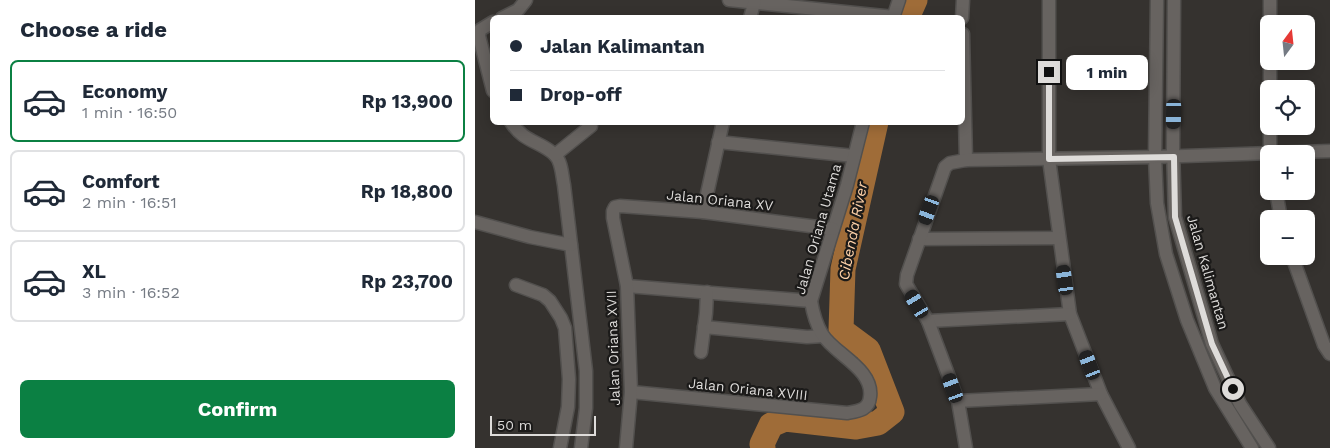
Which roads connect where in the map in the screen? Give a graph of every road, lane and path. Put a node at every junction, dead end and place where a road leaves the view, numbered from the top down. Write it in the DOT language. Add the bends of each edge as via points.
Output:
graph roads {
  1 [pos="526,0"];
  2 [pos="729,0"];
  3 [pos="899,0"];
  4 [pos="963,0"];
  5 [pos="1049,0"];
  6 [pos="1157,0"];
  7 [pos="1174,0"];
  8 [pos="1270,0"];
  9 [pos="754,2"];
  10 [pos="508,15"];
  11 [pos="751,15"];
  12 [pos="874,15"];
  13 [pos="894,15"];
  14 [pos="962,15"];
  15 [pos="1270,15"];
  16 [pos="490,24"];
  17 [pos="477,35"];
  18 [pos="490,80"];
  19 [pos="965,118"];
  20 [pos="512,125"];
  21 [pos="722,125"];
  22 [pos="862,125"];
  23 [pos="591,126"];
  24 [pos="718,142"];
  25 [pos="1330,151"];
  26 [pos="1315,152"];
  27 [pos="1260,154"];
  28 [pos="854,156"];
  29 [pos="1174,157"];
  30 [pos="557,158"];
  31 [pos="1155,158"];
  32 [pos="1049,159"];
  33 [pos="966,160"];
  34 [pos="703,212"];
  35 [pos="613,218"];
  36 [pos="475,222"];
  37 [pos="833,229"];
  38 [pos="1059,238"];
  39 [pos="919,239"];
  40 [pos="571,245"];
  41 [pos="1295,265"];
  42 [pos="516,285"];
  43 [pos="627,286"];
  44 [pos="707,292"];
  45 [pos="811,301"];
  46 [pos="1070,314"];
  47 [pos="928,321"];
  48 [pos="704,327"];
  49 [pos="823,336"];
  50 [pos="701,352"];
  51 [pos="1330,354"];
  52 [pos="631,392"];
  53 [pos="1101,394"];
  54 [pos="958,401"];
  55 [pos="863,410"];
  56 [pos="560,448"];
  57 [pos="581,448"];
  58 [pos="626,448"];
  59 [pos="965,448"];
  60 [pos="1129,448"];
  61 [pos="1252,448"];
  62 [pos="1269,448"];
  1 -- 10 [label="street" via="518,10"];
  2 -- 9 [label="street"];
  3 -- 13 [label="street"];
  4 -- 14 [label="street"];
  5 -- 32 [label="street"];
  6 -- 31 [label="street"];
  7 -- 29 [label="street, Jalan Kalimantan"];
  8 -- 15 [label="street"];
  9 -- 11 [label="street"];
  9 -- 12 [label="street"];
  16 -- 17 [label="street"];
  17 -- 18 [label="street"];
  19 -- 33 [label="street"];
  20 -- 30 [label="street" via="527,140"];
  21 -- 24 [label="street"];
  22 -- 28 [label="street, Jalan Oriana Utama"];
  23 -- 30 [label="street"];
  24 -- 28 [label="street"];
  24 -- 34 [label="street"];
  25 -- 26 [label="street"];
  27 -- 29 [label="street"];
  28 -- 37 [label="street, Jalan Oriana Utama"];
  29 -- 31 [label="street"];
  29 -- 62 [label="street, Jalan Kalimantan" via="1175,217 1212,344 1240,404"];
  30 -- 40 [label="street" via="564,185"];
  31 -- 32 [label="street"];
  31 -- 61 [label="street" via="1157,203 1166,254 1187,320 1215,388"];
  32 -- 33 [label="street"];
  32 -- 38 [label="street"];
  33 -- 39 [label="street" via="945,167"];
  34 -- 35 [label="street, Jalan Oriana XV" via="620,206 615,207"];
  34 -- 37 [label="street, Jalan Oriana XV"];
  35 -- 43 [label="street, Jalan Oriana XVII"];
  36 -- 40 [label="street"];
  37 -- 45 [label="street, Jalan Oriana Utama"];
  38 -- 39 [label="street"];
  38 -- 46 [label="street"];
  39 -- 47 [label="street" via="906,284"];
  40 -- 57 [label="street" via="586,371"];
  41 -- 51 [label="street"];
  42 -- 56 [label="street" via="550,301 565,328 568,407"];
  43 -- 44 [label="street"];
  43 -- 52 [label="street, Jalan Oriana XVII"];
  44 -- 45 [label="street"];
  44 -- 48 [label="street"];
  45 -- 49 [label="street, Jalan Oriana Utama"];
  46 -- 47 [label="street"];
  46 -- 53 [label="street"];
  47 -- 54 [label="street"];
  48 -- 49 [label="street"];
  48 -- 50 [label="street"];
  49 -- 55 [label="street, Jalan Oriana Utama" via="867,380 871,394"];
  52 -- 55 [label="street, Jalan Oriana XVIII" via="847,413"];
  52 -- 58 [label="street, Jalan Oriana XVII"];
  53 -- 54 [label="street"];
  53 -- 60 [label="street"];
  54 -- 59 [label="street"];
}
